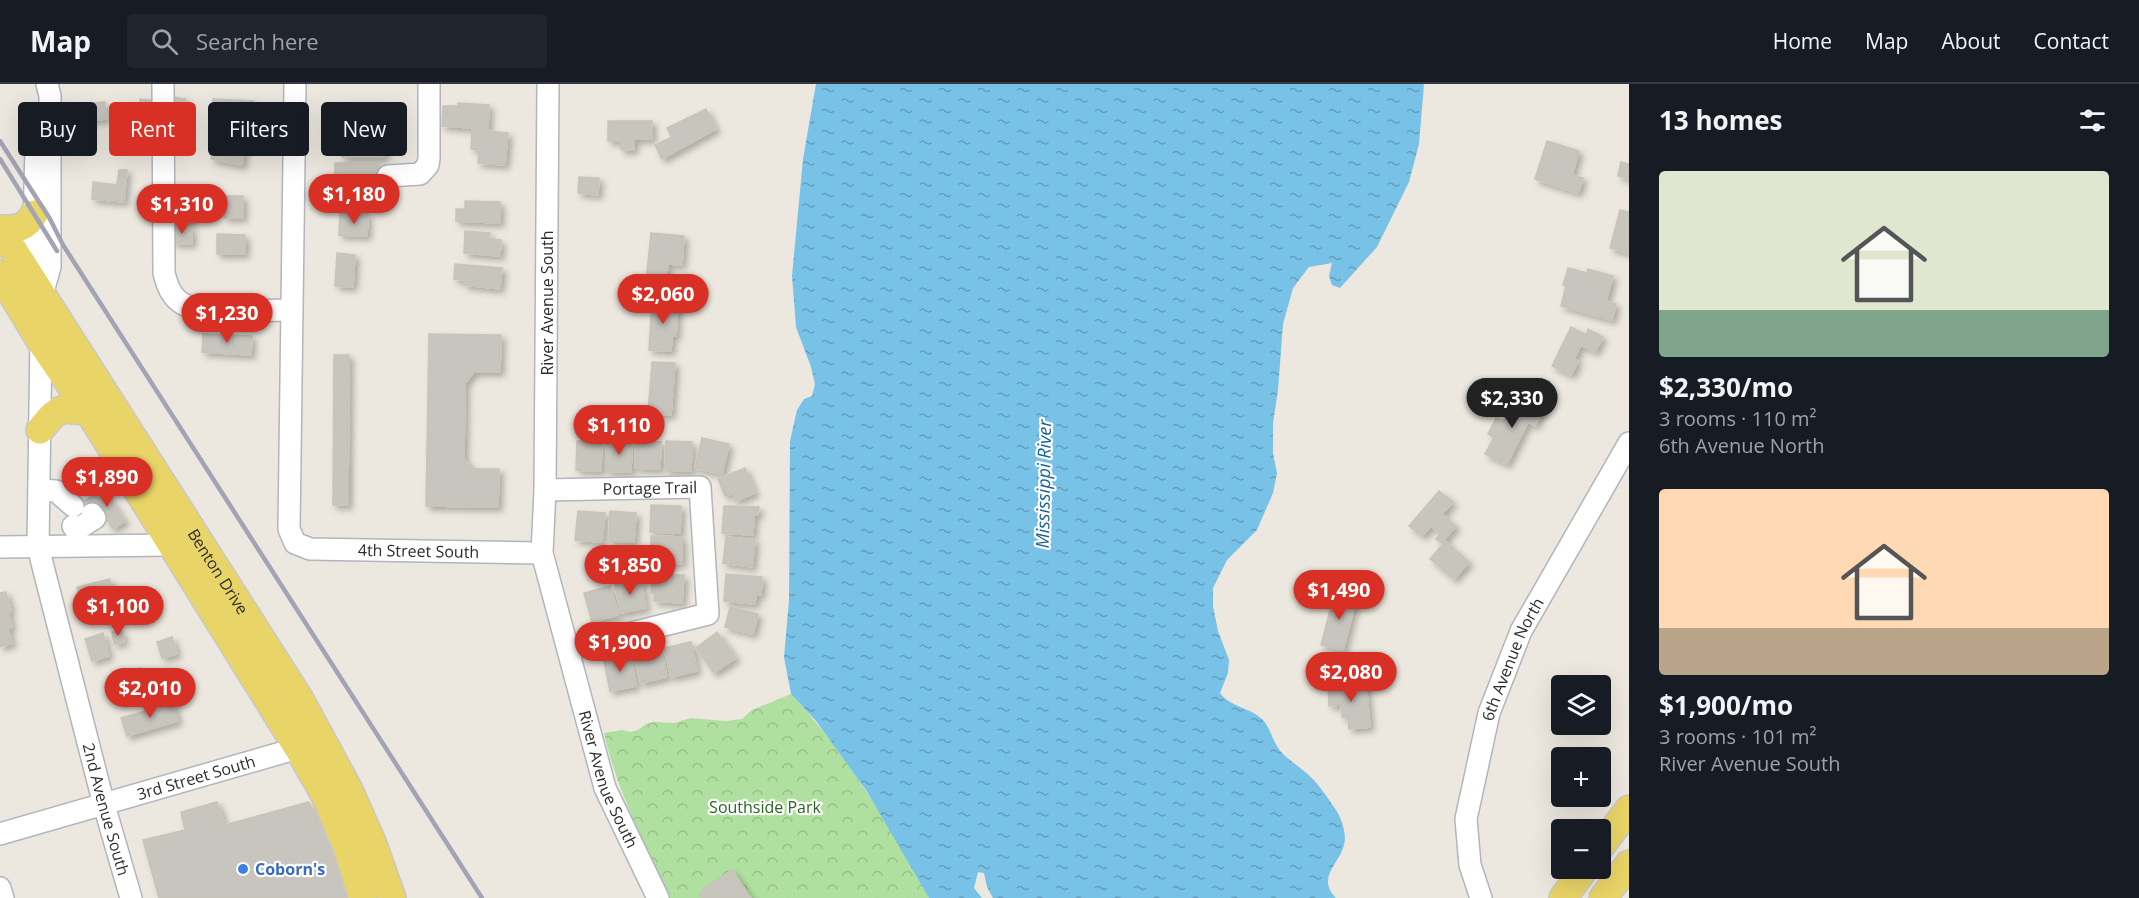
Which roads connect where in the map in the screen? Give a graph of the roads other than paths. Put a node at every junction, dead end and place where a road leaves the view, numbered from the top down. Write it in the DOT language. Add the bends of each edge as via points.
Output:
graph roads {
  1 [pos="41,84"];
  2 [pos="47,84"];
  3 [pos="163,84"];
  4 [pos="295,84"];
  5 [pos="429,84"];
  6 [pos="548,84"];
  7 [pos="388,176"];
  8 [pos="34,214"];
  9 [pos="0,229"];
  10 [pos="0,274"];
  11 [pos="42,295"];
  12 [pos="292,310"];
  13 [pos="41,342"];
  14 [pos="89,412"];
  15 [pos="40,430"];
  16 [pos="1629,443"];
  17 [pos="39,490"];
  18 [pos="545,490"];
  19 [pos="91,545"];
  20 [pos="171,545"];
  21 [pos="0,547"];
  22 [pos="38,547"];
  23 [pos="542,553"];
  24 [pos="568,649"];
  25 [pos="309,742"];
  26 [pos="104,805"];
  27 [pos="1629,809"];
  28 [pos="1611,833"];
  29 [pos="0,834"];
  30 [pos="1629,864"];
  31 [pos="1577,879"];
  32 [pos="0,888"];
  33 [pos="3,898"];
  34 [pos="131,898"];
  35 [pos="363,898"];
  36 [pos="392,898"];
  37 [pos="658,898"];
  38 [pos="1481,898"];
  39 [pos="1563,898"];
  40 [pos="1603,898"];
  1 -- 8 [label="street, 2nd Avenue South" via="37,96"];
  2 -- 11 [label="street, 2nd Avenue South" via="50,267"];
  3 -- 12 [label="street" via="164,273 169,290 183,304 206,309"];
  4 -- 12 [label="street"];
  5 -- 7 [label="street" via="428,165 420,174"];
  6 -- 18 [label="street, River Avenue South"];
  8 -- 9 [label="main road" via="24,226"];
  8 -- 11 [label="street, 2nd Avenue South" via="33,263"];
  9 -- 11 [label="main road, Benton Drive"];
  10 -- 13 [label="main road, Benton Drive"];
  11 -- 13 [label="street, 2nd Avenue South"];
  11 -- 25 [label="main road, Benton Drive" via="279,664"];
  12 -- 23 [label="street, 4th Street South" via="289,529 295,543 310,549"];
  13 -- 14 [label="main road, Benton Drive"];
  13 -- 15 [label="street, 2nd Avenue South"];
  14 -- 15 [label="main road" via="60,410"];
  14 -- 20 [label="main road, Benton Drive"];
  15 -- 17 [label="street, 2nd Avenue South"];
  16 -- 38 [label="street, 6th Avenue North" via="1521,631 1489,713 1466,819 1470,865"];
  17 -- 19 [label="street" via="56,491 78,513 90,534"];
  17 -- 22 [label="street, 2nd Avenue South"];
  18 -- 23 [label="street, River Avenue South"];
  18 -- 24 [label="street, Portage Trail" via="700,487 708,614"];
  19 -- 20 [label="street"];
  19 -- 22 [label="street"];
  20 -- 25 [label="main road, Benton Drive"];
  21 -- 22 [label="street"];
  22 -- 26 [label="street, 2nd Avenue South"];
  23 -- 24 [label="street, River Avenue South"];
  24 -- 37 [label="street, River Avenue South" via="605,789"];
  25 -- 26 [label="street, 3rd Street South"];
  25 -- 35 [label="main road, Benton Drive"];
  25 -- 36 [label="main road, Benton Drive" via="349,790"];
  26 -- 29 [label="street, 3rd Street South"];
  26 -- 34 [label="street, 2nd Avenue South"];
  27 -- 28 [label="main road"];
  30 -- 40 [label="main road"];
  31 -- 39 [label="main road"];
  32 -- 33 [label="street"];
}
